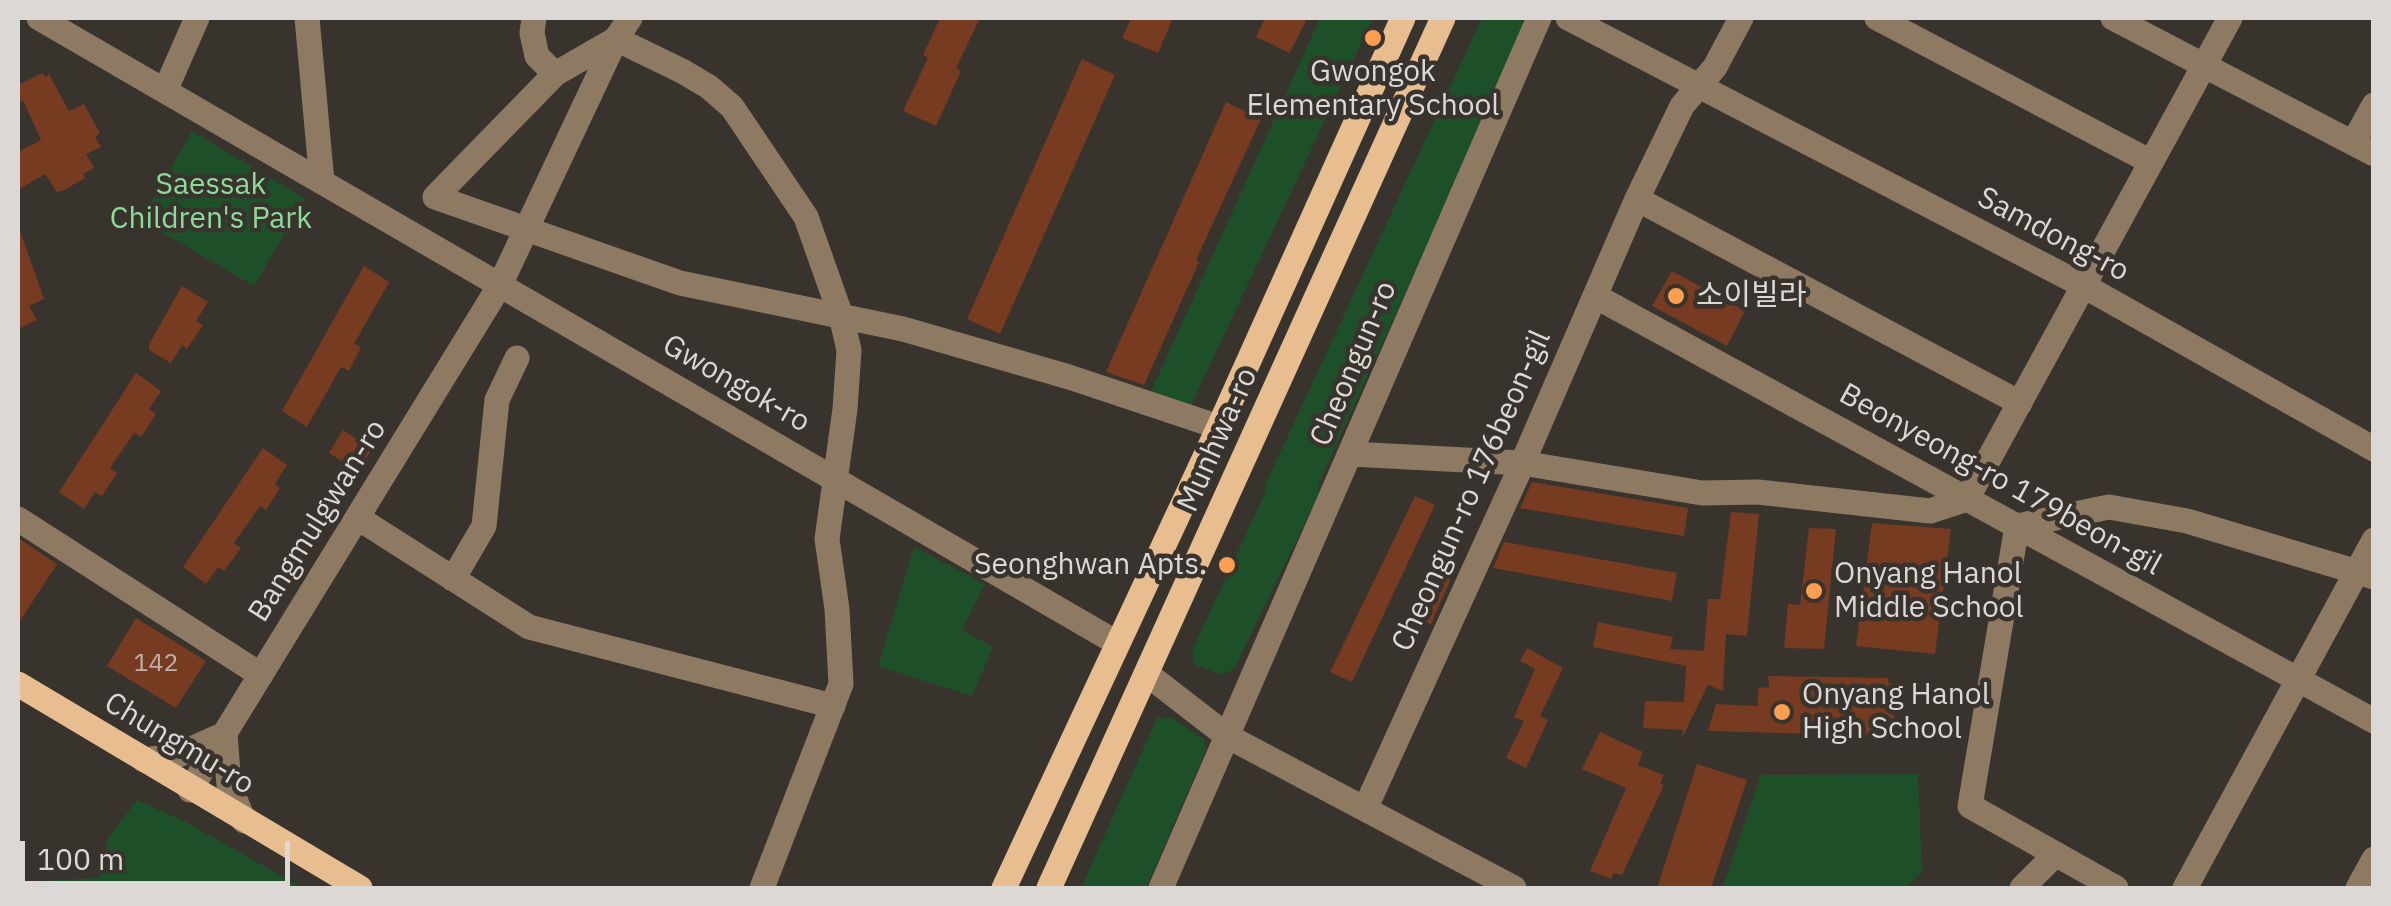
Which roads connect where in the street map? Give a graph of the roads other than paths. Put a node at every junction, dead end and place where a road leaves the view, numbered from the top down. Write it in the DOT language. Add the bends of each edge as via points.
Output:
graph roads {
  1 [pos="38,18"];
  2 [pos="197,18"];
  3 [pos="307,18"];
  4 [pos="534,18"];
  5 [pos="1403,18"];
  6 [pos="1444,18"];
  7 [pos="1539,18"];
  8 [pos="1568,18"];
  9 [pos="1741,18"];
  10 [pos="1877,18"];
  11 [pos="2113,18"];
  12 [pos="2230,18"];
  13 [pos="623,28"];
  14 [pos="2204,66"];
  15 [pos="555,74"];
  16 [pos="1699,85"];
  17 [pos="164,91"];
  18 [pos="2374,104"];
  19 [pos="2363,149"];
  20 [pos="2152,162"];
  21 [pos="322,182"];
  22 [pos="1637,199"];
  23 [pos="528,227"];
  24 [pos="500,285"];
  25 [pos="2084,286"];
  26 [pos="1595,296"];
  27 [pos="841,316"];
  28 [pos="516,358"];
  29 [pos="2020,402"];
  30 [pos="1219,427"];
  31 [pos="2374,449"];
  32 [pos="1350,454"];
  33 [pos="1522,463"];
  34 [pos="834,479"];
  35 [pos="1967,499"];
  36 [pos="18,518"];
  37 [pos="358,518"];
  38 [pos="2017,526"];
  39 [pos="2374,540"];
  40 [pos="2365,575"];
  41 [pos="454,579"];
  42 [pos="1117,642"];
  43 [pos="1147,674"];
  44 [pos="261,675"];
  45 [pos="2298,680"];
  46 [pos="18,684"];
  47 [pos="833,706"];
  48 [pos="2374,721"];
  49 [pos="224,734"];
  50 [pos="1227,736"];
  51 [pos="144,760"];
  52 [pos="190,790"];
  53 [pos="1365,810"];
  54 [pos="244,821"];
  55 [pos="2056,854"];
  56 [pos="2374,859"];
  57 [pos="360,888"];
  58 [pos="762,888"];
  59 [pos="1004,888"];
  60 [pos="1049,888"];
  61 [pos="1161,888"];
  62 [pos="1514,888"];
  63 [pos="2022,888"];
  64 [pos="2116,888"];
  65 [pos="2185,888"];
  66 [pos="2358,888"];
  1 -- 17 [label="street, Gwongok-ro"];
  2 -- 17 [label="street"];
  3 -- 21 [label="street"];
  4 -- 15 [label="street" via="537,56"];
  5 -- 30 [label="main road, Munhwa-ro"];
  6 -- 43 [label="main road, Munhwa-ro"];
  7 -- 32 [label="street, Cheongun-ro"];
  8 -- 16 [label="street, Samdong-ro"];
  9 -- 16 [label="street"];
  10 -- 20 [label="street"];
  11 -- 14 [label="street"];
  12 -- 14 [label="street"];
  13 -- 15 [label="street"];
  13 -- 23 [label="street, Bangmulgwan-ro"];
  13 -- 27 [label="street" via="732,107 806,217"];
  14 -- 19 [label="street"];
  14 -- 20 [label="street"];
  15 -- 23 [label="street, Munhwa-ro" via="435,197"];
  16 -- 22 [label="street, Cheongun-ro 176beon-gil"];
  16 -- 25 [label="street, Samdong-ro"];
  17 -- 21 [label="street, Gwongok-ro"];
  18 -- 19 [label="street"];
  20 -- 25 [label="street"];
  21 -- 24 [label="street, Gwongok-ro"];
  22 -- 26 [label="street, Cheongun-ro 176beon-gil"];
  22 -- 29 [label="street"];
  23 -- 24 [label="street, Bangmulgwan-ro"];
  23 -- 27 [label="street, Munhwa-ro" via="680,283"];
  24 -- 34 [label="street, Gwongok-ro"];
  24 -- 37 [label="street, Bangmulgwan-ro"];
  25 -- 29 [label="street"];
  25 -- 31 [label="street, Samdong-ro"];
  26 -- 33 [label="street, Cheongun-ro 176beon-gil"];
  26 -- 35 [label="street, Beonyeong-ro 179beon-gil"];
  27 -- 30 [label="street, Munhwa-ro" via="1069,376"];
  27 -- 34 [label="street" via="849,350"];
  28 -- 41 [label="street" via="497,400 484,526"];
  29 -- 35 [label="street"];
  30 -- 42 [label="main road, Munhwa-ro"];
  32 -- 33 [label="street"];
  32 -- 50 [label="street, Cheongun-ro"];
  33 -- 35 [label="street" via="1702,493 1758,492 1930,511"];
  33 -- 53 [label="street, Cheongun-ro 176beon-gil"];
  34 -- 42 [label="street, Gwongok-ro"];
  34 -- 47 [label="street" via="828,539 841,684"];
  35 -- 38 [label="street, Beonyeong-ro 179beon-gil"];
  36 -- 44 [label="street"];
  37 -- 41 [label="street"];
  37 -- 44 [label="street, Bangmulgwan-ro"];
  38 -- 40 [label="street" via="2109,506 2186,521"];
  38 -- 45 [label="street, Beonyeong-ro 179beon-gil"];
  38 -- 55 [label="street" via="1970,806"];
  39 -- 40 [label="street"];
  40 -- 45 [label="street"];
  41 -- 47 [label="street" via="529,627"];
  42 -- 59 [label="main road, Munhwa-ro"];
  43 -- 50 [label="street"];
  43 -- 60 [label="main road, Munhwa-ro"];
  44 -- 49 [label="street, Bangmulgwan-ro"];
  45 -- 48 [label="street, Beonyeong-ro 179beon-gil"];
  45 -- 65 [label="street"];
  46 -- 51 [label="main road, Chungmu-ro"];
  47 -- 58 [label="street"];
  49 -- 51 [label="street" via="178,755"];
  49 -- 52 [label="street, Bangmulgwan-ro"];
  49 -- 54 [label="street" via="230,784"];
  50 -- 53 [label="street"];
  50 -- 61 [label="street"];
  51 -- 52 [label="main road, Chungmu-ro"];
  52 -- 54 [label="main road, Chungmu-ro"];
  53 -- 62 [label="street"];
  54 -- 57 [label="main road, Chungmu-ro"];
  55 -- 63 [label="street"];
  55 -- 64 [label="street"];
  56 -- 66 [label="street"];
}
